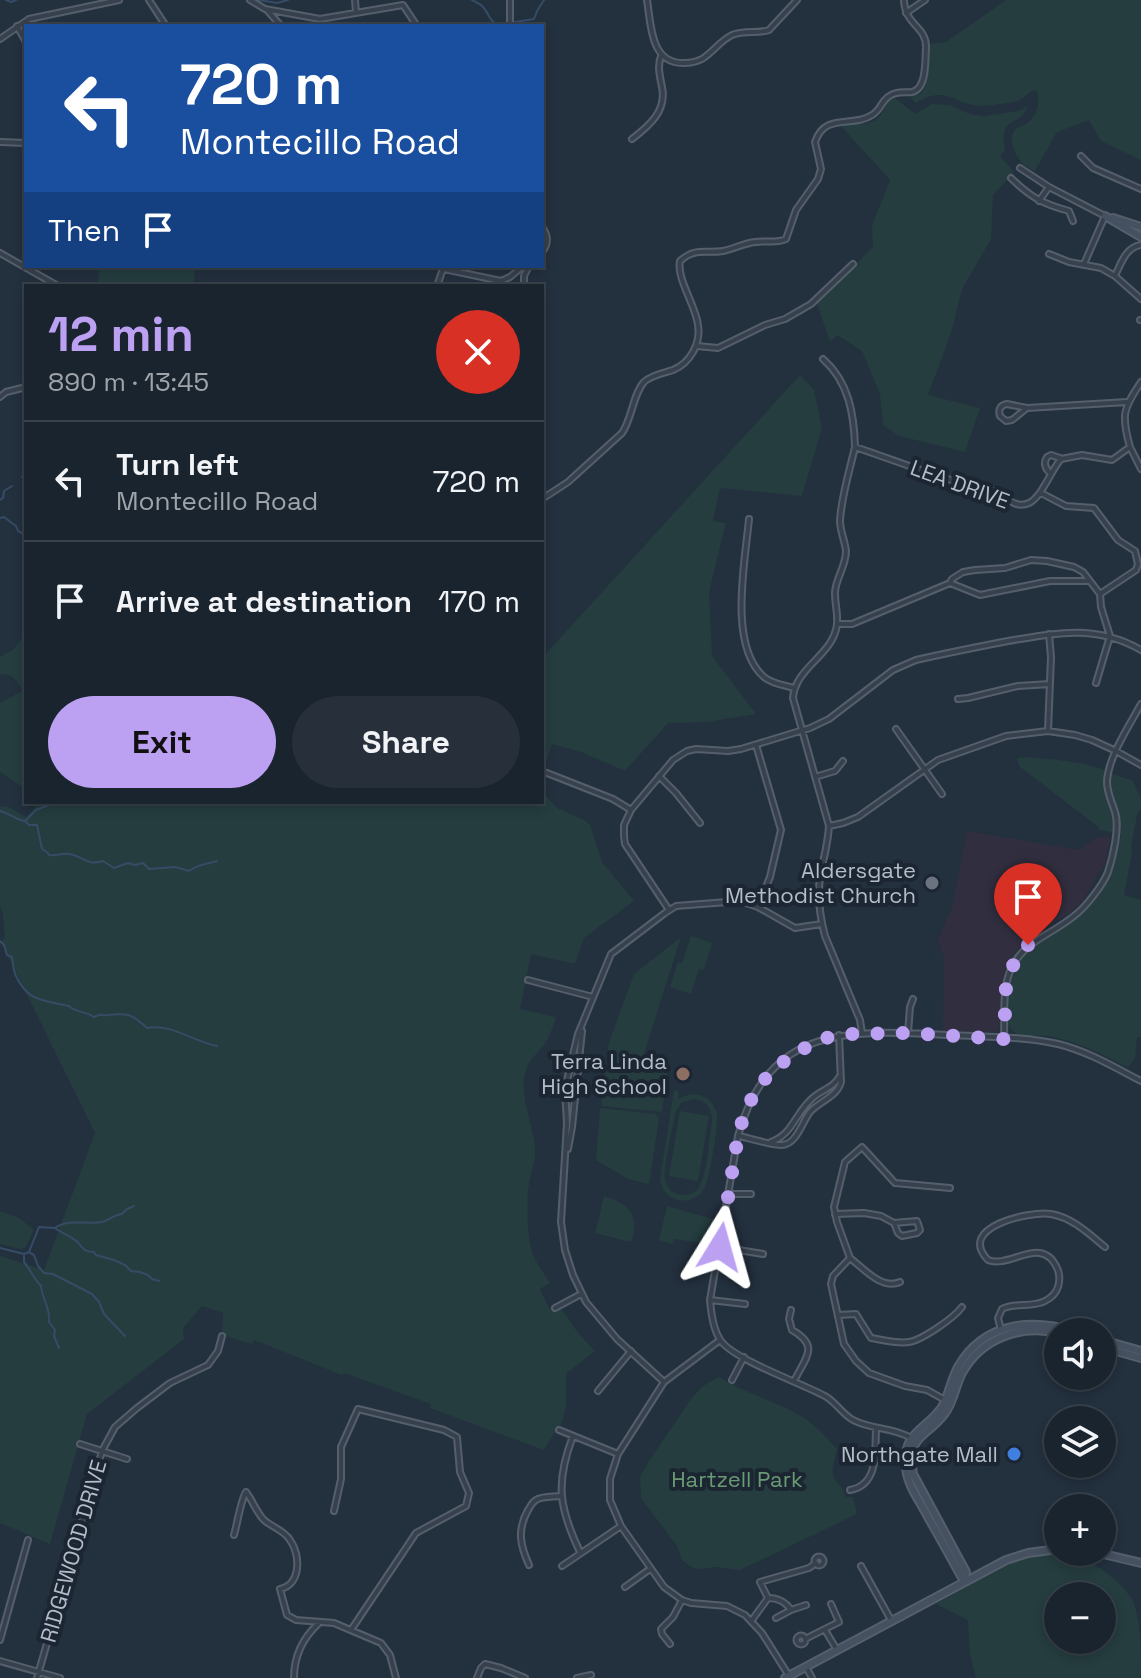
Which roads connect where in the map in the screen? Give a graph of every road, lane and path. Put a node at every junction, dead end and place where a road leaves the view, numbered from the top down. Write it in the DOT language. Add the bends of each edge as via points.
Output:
graph roads {
  1 [pos="119,0"];
  2 [pos="149,0"];
  3 [pos="250,0"];
  4 [pos="355,0"];
  5 [pos="510,0"];
  6 [pos="647,0"];
  7 [pos="797,0"];
  8 [pos="904,0"];
  9 [pos="925,0"];
  10 [pos="265,9"];
  11 [pos="356,13"];
  12 [pos="906,13"];
  13 [pos="165,24"];
  14 [pos="279,24"];
  15 [pos="414,24"];
  16 [pos="510,24"];
  17 [pos="17,26"];
  18 [pos="24,38"];
  19 [pos="0,39"];
  20 [pos="661,56"];
  21 [pos="632,139"];
  22 [pos="0,142"];
  23 [pos="24,143"];
  24 [pos="1081,156"];
  25 [pos="1020,168"];
  26 [pos="1011,178"];
  27 [pos="1049,187"];
  28 [pos="1141,189"];
  29 [pos="1039,201"];
  30 [pos="1105,216"];
  31 [pos="1073,221"];
  32 [pos="1141,227"];
  33 [pos="1141,237"];
  34 [pos="1141,245"];
  35 [pos="0,253"];
  36 [pos="1049,254"];
  37 [pos="853,264"];
  38 [pos="1084,264"];
  39 [pos="24,267"];
  40 [pos="26,268"];
  41 [pos="444,268"];
  42 [pos="523,268"];
  43 [pos="1115,276"];
  44 [pos="54,284"];
  45 [pos="1141,299"];
  46 [pos="697,346"];
  47 [pos="823,359"];
  48 [pos="1141,382"];
  49 [pos="24,388"];
  50 [pos="1138,391"];
  51 [pos="0,397"];
  52 [pos="1127,402"];
  53 [pos="1027,408"];
  54 [pos="855,447"];
  55 [pos="1130,447"];
  56 [pos="1061,459"];
  57 [pos="1141,469"];
  58 [pos="1050,473"];
  59 [pos="1041,493"];
  60 [pos="544,498"];
  61 [pos="749,519"];
  62 [pos="1139,571"];
  63 [pos="1088,581"];
  64 [pos="950,583"];
  65 [pos="1100,594"];
  66 [pos="837,624"];
  67 [pos="1049,634"];
  68 [pos="1110,636"];
  69 [pos="1141,650"];
  70 [pos="1096,683"];
  71 [pos="1050,684"];
  72 [pos="794,688"];
  73 [pos="958,699"];
  74 [pos="1141,704"];
  75 [pos="896,729"];
  76 [pos="801,731"];
  77 [pos="1048,731"];
  78 [pos="756,745"];
  79 [pos="1116,751"];
  80 [pos="843,761"];
  81 [pos="1141,765"];
  82 [pos="924,768"];
  83 [pos="547,773"];
  84 [pos="659,776"];
  85 [pos="815,777"];
  86 [pos="942,794"];
  87 [pos="631,810"];
  88 [pos="700,823"];
  89 [pos="829,826"];
  90 [pos="758,907"];
  91 [pos="669,910"];
  92 [pos="822,924"];
  93 [pos="528,980"];
  94 [pos="593,997"];
  95 [pos="913,999"];
  96 [pos="583,1021"];
  97 [pos="862,1033"];
  98 [pos="908,1033"];
  99 [pos="839,1035"];
  100 [pos="1004,1039"];
  101 [pos="841,1074"];
  102 [pos="1141,1081"];
  103 [pos="738,1136"];
  104 [pos="770,1142"];
  105 [pos="564,1163"];
  106 [pos="950,1188"];
  107 [pos="728,1194"];
  108 [pos="751,1194"];
  109 [pos="835,1214"];
  110 [pos="894,1223"];
  111 [pos="720,1247"];
  112 [pos="1105,1247"];
  113 [pos="763,1254"];
  114 [pos="850,1258"];
  115 [pos="900,1282"];
  116 [pos="581,1294"];
  117 [pos="710,1300"];
  118 [pos="745,1304"];
  119 [pos="962,1307"];
  120 [pos="555,1308"];
  121 [pos="791,1310"];
  122 [pos="838,1315"];
  123 [pos="1044,1324"];
  124 [pos="1044,1330"];
  125 [pos="1002,1333"];
  126 [pos="222,1336"];
  127 [pos="720,1340"];
  128 [pos="1116,1344"];
  129 [pos="631,1351"];
  130 [pos="1116,1351"];
  131 [pos="1141,1351"];
  132 [pos="744,1357"];
  133 [pos="1141,1358"];
  134 [pos="732,1380"];
  135 [pos="794,1381"];
  136 [pos="664,1382"];
  137 [pos="598,1391"];
  138 [pos="948,1401"];
  139 [pos="876,1428"];
  140 [pos="559,1430"];
  141 [pos="573,1436"];
  142 [pos="914,1440"];
  143 [pos="80,1444"];
  144 [pos="102,1451"];
  145 [pos="618,1454"];
  146 [pos="127,1459"];
  147 [pos="850,1490"];
  148 [pos="560,1496"];
  149 [pos="334,1511"];
  150 [pos="621,1526"];
  151 [pos="234,1535"];
  152 [pos="28,1540"];
  153 [pos="1044,1549"];
  154 [pos="580,1552"];
  155 [pos="1116,1557"];
  156 [pos="816,1563"];
  157 [pos="1141,1563"];
  158 [pos="529,1565"];
  159 [pos="562,1566"];
  160 [pos="861,1566"];
  161 [pos="650,1569"];
  162 [pos="965,1581"];
  163 [pos="625,1587"];
  164 [pos="768,1598"];
  165 [pos="682,1600"];
  166 [pos="831,1604"];
  167 [pos="806,1605"];
  168 [pos="791,1610"];
  169 [pos="776,1618"];
  170 [pos="752,1620"];
  171 [pos="892,1621"];
  172 [pos="320,1623"];
  173 [pos="351,1630"];
  174 [pos="825,1630"];
  175 [pos="805,1639"];
  176 [pos="0,1640"];
  177 [pos="670,1644"];
  178 [pos="837,1650"];
  179 [pos="0,1661"];
  180 [pos="806,1667"];
  181 [pos="39,1671"];
  182 [pos="591,1675"];
  183 [pos="787,1677"];
  184 [pos="37,1678"];
  185 [pos="60,1678"];
  186 [pos="294,1678"];
  187 [pos="396,1678"];
  188 [pos="477,1678"];
  189 [pos="525,1678"];
  190 [pos="577,1678"];
  191 [pos="812,1678"];
  1 -- 17 [label="street"];
  2 -- 13 [label="street"];
  3 -- 10 [label="street"];
  4 -- 11 [label="street"];
  5 -- 16 [label="street"];
  6 -- 20 [label="street"];
  7 -- 20 [label="street" via="769,30 731,36 697,62 677,63"];
  8 -- 12 [label="street"];
  9 -- 12 [label="street"];
  10 -- 11 [label="street" via="320,19"];
  10 -- 14 [label="street"];
  11 -- 15 [label="street" via="403,5"];
  12 -- 46 [label="street" via="925,39 921,84 914,92 887,97 868,118 838,122 818,134 818,179 793,215 786,239 693,252 680,261 698,321"];
  17 -- 18 [label="street"];
  17 -- 19 [label="street"];
  20 -- 21 [label="street" via="663,102 652,123"];
  22 -- 23 [label="street"];
  24 -- 28 [label="street" via="1093,168"];
  25 -- 27 [label="street"];
  26 -- 29 [label="street"];
  27 -- 29 [label="street"];
  27 -- 30 [label="street"];
  29 -- 31 [label="street" via="1069,211"];
  30 -- 32 [label="street"];
  30 -- 33 [label="street"];
  30 -- 38 [label="street"];
  34 -- 43 [label="street" via="1126,253"];
  35 -- 39 [label="street"];
  36 -- 38 [label="street"];
  37 -- 46 [label="street" via="811,304 785,319 718,348"];
  38 -- 43 [label="street"];
  40 -- 44 [label="street"];
  41 -- 42 [label="street" via="501,281"];
  43 -- 45 [label="street"];
  46 -- 60 [label="street" via="679,368 645,382 622,433"];
  47 -- 54 [label="street" via="846,390"];
  48 -- 50 [label="street"];
  49 -- 51 [label="street"];
  50 -- 52 [label="street"];
  52 -- 53 [label="street"];
  52 -- 55 [label="street" via="1124,425"];
  53 -- 53 [label="street" via="1007,404 999,414 1009,421"];
  54 -- 59 [label="street, LEA DRIVE" via="998,493 1019,505"];
  54 -- 66 [label="street" via="840,521 846,552 835,586"];
  55 -- 56 [label="street" via="1112,460 1082,455"];
  55 -- 57 [label="street"];
  56 -- 58 [label="street, LEA DRIVE"];
  56 -- 58 [label="street, LEA DRIVE" via="1047,457"];
  58 -- 59 [label="street, LEA DRIVE"];
  59 -- 62 [label="street" via="1066,506 1094,508 1118,540 1135,551"];
  61 -- 72 [label="street" via="744,638 763,677"];
  62 -- 65 [label="street"];
  63 -- 64 [label="street" via="1050,581 980,595"];
  63 -- 64 [label="street" via="1074,567 1031,560 963,572"];
  63 -- 65 [label="street"];
  64 -- 66 [label="street" via="852,624"];
  65 -- 68 [label="street"];
  66 -- 72 [label="street" via="831,641"];
  67 -- 68 [label="street"];
  67 -- 71 [label="street"];
  67 -- 76 [label="street" via="916,660 893,670 829,719"];
  68 -- 69 [label="street"];
  68 -- 70 [label="street"];
  71 -- 73 [label="street"];
  71 -- 77 [label="street"];
  72 -- 76 [label="street"];
  74 -- 79 [label="street"];
  75 -- 82 [label="street"];
  76 -- 78 [label="street"];
  76 -- 85 [label="street"];
  77 -- 79 [label="street"];
  77 -- 82 [label="street" via="1006,736"];
  78 -- 84 [label="street" via="687,751"];
  78 -- 90 [label="street" via="781,830"];
  79 -- 81 [label="street"];
  79 -- 100 [label="street" via="1107,781 1117,821 1107,874 1085,906 1028,945 1014,963 1006,986"];
  80 -- 85 [label="street" via="835,771"];
  82 -- 86 [label="street"];
  82 -- 89 [label="street" via="858,817"];
  83 -- 87 [label="street"];
  84 -- 87 [label="street"];
  84 -- 88 [label="street"];
  85 -- 89 [label="street"];
  87 -- 91 [label="street" via="624,825 625,844"];
  89 -- 92 [label="street" via="820,878"];
  90 -- 91 [label="street" via="740,901"];
  90 -- 92 [label="street" via="795,928"];
  91 -- 94 [label="street" via="611,954"];
  92 -- 97 [label="street"];
  93 -- 94 [label="street"];
  94 -- 96 [label="street"];
  95 -- 98 [label="street"];
  96 -- 105 [label="street"];
  96 -- 105 [label="street" via="565,1089"];
  97 -- 98 [label="street"];
  97 -- 99 [label="street"];
  98 -- 100 [label="street"];
  99 -- 101 [label="street"];
  99 -- 103 [label="street" via="802,1048 775,1068 753,1096"];
  100 -- 102 [label="street" via="1059,1044"];
  101 -- 104 [label="street" via="836,1084 799,1111 781,1139"];
  101 -- 104 [label="street" via="839,1090 809,1114 790,1142"];
  103 -- 104 [label="street"];
  103 -- 107 [label="street"];
  105 -- 116 [label="street" via="561,1222"];
  106 -- 109 [label="street" via="895,1183 862,1147 843,1167"];
  107 -- 108 [label="street"];
  107 -- 111 [label="street"];
  109 -- 110 [label="street" via="864,1213"];
  109 -- 114 [label="street"];
  110 -- 110 [label="street" via="902,1236 920,1230 917,1221"];
  111 -- 113 [label="street"];
  111 -- 117 [label="street"];
  112 -- 125 [label="street" via="1070,1220 1049,1214 1020,1216 985,1231 980,1249 988,1260 999,1263 1037,1253 1054,1263 1059,1276 1049,1299 1002,1309"];
  114 -- 115 [label="street" via="884,1284"];
  114 -- 122 [label="street" via="831,1284"];
  116 -- 120 [label="street"];
  116 -- 129 [label="street"];
  117 -- 118 [label="street"];
  117 -- 127 [label="street"];
  119 -- 122 [label="street" via="906,1343 871,1338 856,1314"];
  121 -- 135 [label="street" via="792,1330 809,1345"];
  122 -- 138 [label="street" via="844,1344 869,1373"];
  123 -- 125 [label="street" via="1017,1325"];
  124 -- 125 [label="street"];
  125 -- 138 [label="street" via="980,1343 963,1361"];
  126 -- 144 [label="street, RIDGEWOOD DRIVE" via="208,1365 170,1383 137,1408 115,1427"];
  127 -- 132 [label="street"];
  127 -- 136 [label="street"];
  128 -- 131 [label="street"];
  129 -- 136 [label="street"];
  129 -- 137 [label="street"];
  130 -- 133 [label="street"];
  132 -- 134 [label="street"];
  132 -- 135 [label="street"];
  135 -- 139 [label="street" via="829,1398 851,1420"];
  136 -- 145 [label="street"];
  138 -- 142 [label="street" via="917,1430"];
  139 -- 142 [label="street"];
  139 -- 147 [label="street" via="872,1473 865,1484"];
  140 -- 141 [label="street"];
  141 -- 145 [label="street"];
  141 -- 148 [label="street"];
  142 -- 162 [label="street" via="913,1474"];
  143 -- 144 [label="street"];
  144 -- 146 [label="street"];
  144 -- 181 [label="street, RIDGEWOOD DRIVE"];
  145 -- 150 [label="street" via="609,1490"];
  148 -- 154 [label="street"];
  148 -- 158 [label="street" via="538,1498 524,1518 520,1540"];
  149 -- 173 [label="street" via="341,1447 358,1409 457,1437 460,1472 469,1493 466,1506 416,1533"];
  150 -- 154 [label="street"];
  150 -- 161 [label="street"];
  151 -- 172 [label="street" via="246,1492 265,1521 291,1541 295,1580 280,1589 287,1615"];
  152 -- 176 [label="street"];
  153 -- 162 [label="street"];
  154 -- 159 [label="street"];
  155 -- 157 [label="street"];
  156 -- 164 [label="street" via="760,1582"];
  160 -- 171 [label="street"];
  161 -- 163 [label="street"];
  161 -- 165 [label="street"];
  162 -- 171 [label="street"];
  164 -- 168 [label="street" via="780,1599"];
  164 -- 170 [label="street"];
  165 -- 170 [label="street" via="727,1606"];
  165 -- 177 [label="street" via="661,1629"];
  166 -- 174 [label="street" via="839,1622"];
  167 -- 168 [label="street"];
  168 -- 169 [label="street"];
  170 -- 183 [label="street"];
  171 -- 178 [label="street"];
  172 -- 173 [label="street"];
  172 -- 186 [label="street" via="299,1651"];
  173 -- 187 [label="street" via="386,1648"];
  174 -- 175 [label="street"];
  174 -- 178 [label="street"];
  178 -- 180 [label="street"];
  179 -- 181 [label="street"];
  180 -- 183 [label="street"];
  180 -- 191 [label="street"];
  181 -- 184 [label="street, RIDGEWOOD DRIVE"];
  181 -- 185 [label="street"];
  182 -- 190 [label="street"];
  188 -- 189 [label="street" via="485,1664"];
}
